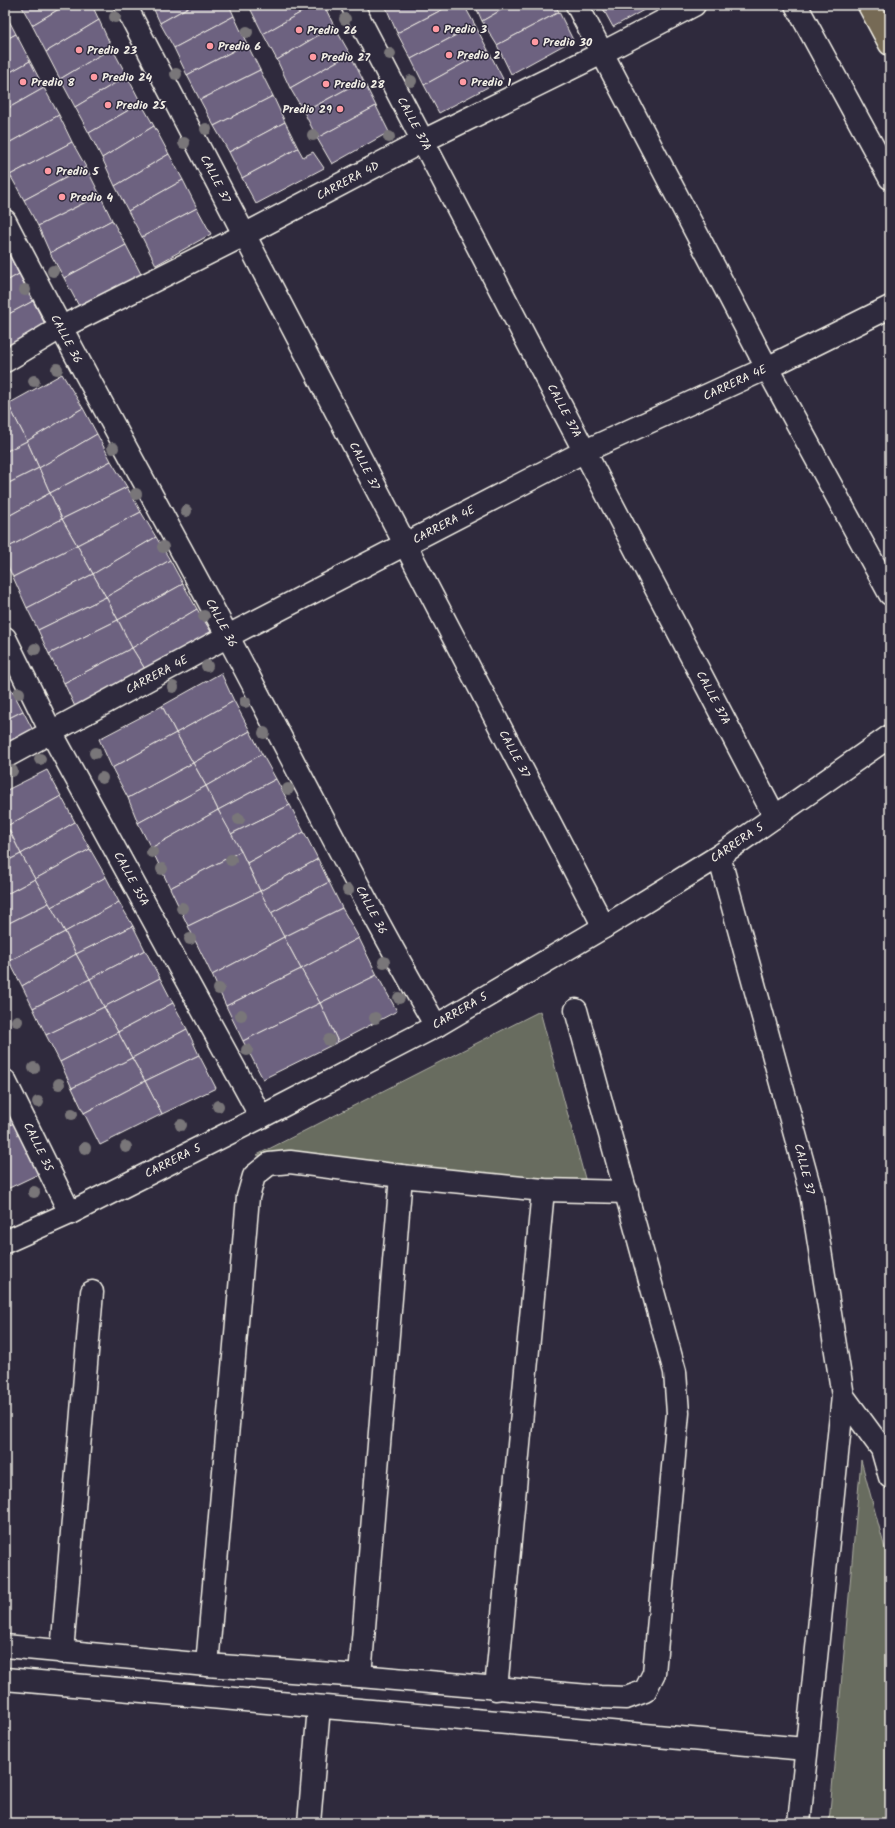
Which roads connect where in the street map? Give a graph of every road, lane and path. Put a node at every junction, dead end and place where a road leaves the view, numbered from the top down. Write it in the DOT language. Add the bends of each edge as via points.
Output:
graph roads {
  1 [pos="124,5"];
  2 [pos="352,5"];
  3 [pos="577,5"];
  4 [pos="694,5"];
  5 [pos="796,5"];
  6 [pos="869,5"];
  7 [pos="890,44"];
  8 [pos="602,53"];
  9 [pos="423,141"];
  10 [pos="890,178"];
  11 [pos="5,221"];
  12 [pos="244,235"];
  13 [pos="890,307"];
  14 [pos="60,328"];
  15 [pos="5,361"];
  16 [pos="767,368"];
  17 [pos="585,452"];
  18 [pos="406,546"];
  19 [pos="890,594"];
  20 [pos="228,636"];
  21 [pos="5,638"];
  22 [pos="51,732"];
  23 [pos="890,736"];
  24 [pos="5,757"];
  25 [pos="775,817"];
  26 [pos="719,856"];
  27 [pos="604,927"];
  28 [pos="576,1010"];
  29 [pos="436,1026"];
  30 [pos="5,1081"];
  31 [pos="261,1117"];
  32 [pos="401,1176"];
  33 [pos="543,1190"];
  34 [pos="627,1192"];
  35 [pos="70,1213"];
  36 [pos="5,1242"];
  37 [pos="92,1292"];
  38 [pos="843,1396"];
  39 [pos="890,1477"];
  40 [pos="5,1646"];
  41 [pos="62,1652"];
  42 [pos="207,1665"];
  43 [pos="360,1676"];
  44 [pos="5,1679"];
  45 [pos="496,1689"];
  46 [pos="319,1707"];
  47 [pos="805,1750"];
  48 [pos="309,1823"];
  49 [pos="798,1823"];
  1 -- 12 [label="street, CALLE 37"];
  2 -- 9 [label="street, CALLE 37A"];
  3 -- 8 [label="street"];
  4 -- 8 [label="street, CARRERA 4D"];
  5 -- 10 [label="street"];
  6 -- 7 [label="main road"];
  8 -- 9 [label="street, CARRERA 4D"];
  8 -- 16 [label="street"];
  9 -- 12 [label="street, CARRERA 4D"];
  9 -- 17 [label="street, CALLE 37A"];
  11 -- 14 [label="street, CALLE 36"];
  12 -- 14 [label="street, CARRERA 4D"];
  12 -- 18 [label="street, CALLE 37"];
  13 -- 16 [label="street, CARRERA 4E"];
  14 -- 15 [label="street, CARRERA 4D"];
  14 -- 20 [label="street, CALLE 36"];
  16 -- 17 [label="street, CARRERA 4E"];
  16 -- 19 [label="street"];
  17 -- 18 [label="street, CARRERA 4E"];
  17 -- 25 [label="street, CALLE 37A"];
  18 -- 20 [label="street, CARRERA 4E"];
  18 -- 27 [label="street, CALLE 37"];
  20 -- 22 [label="street, CARRERA 4E"];
  20 -- 29 [label="street, CALLE 36" via="385,937"];
  21 -- 22 [label="street, CALLE 35A"];
  22 -- 24 [label="street, CARRERA 4E"];
  22 -- 31 [label="street, CALLE 35A"];
  23 -- 25 [label="street, CARRERA 5"];
  25 -- 26 [label="street, CARRERA 5"];
  26 -- 27 [label="street, CARRERA 5"];
  26 -- 38 [label="street, CALLE 37" via="811,1193"];
  27 -- 29 [label="street, CARRERA 5"];
  28 -- 34 [label="street"];
  29 -- 31 [label="street, CARRERA 5"];
  30 -- 35 [label="street, CALLE 35"];
  31 -- 35 [label="street, CARRERA 5"];
  32 -- 33 [label="street"];
  32 -- 42 [label="street" via="290,1162 269,1164 254,1176 248,1197"];
  32 -- 43 [label="street"];
  33 -- 34 [label="street"];
  33 -- 45 [label="street"];
  34 -- 45 [label="street" via="675,1372 678,1413 654,1673 645,1691 626,1698"];
  35 -- 36 [label="street, CARRERA 5"];
  37 -- 41 [label="street"];
  38 -- 39 [label="street, CALLE 37" via="882,1449"];
  38 -- 47 [label="street"];
  40 -- 41 [label="street"];
  41 -- 42 [label="street"];
  42 -- 43 [label="street"];
  43 -- 45 [label="street"];
  44 -- 46 [label="street"];
  46 -- 47 [label="street"];
  46 -- 48 [label="street"];
  47 -- 49 [label="street"];
}
